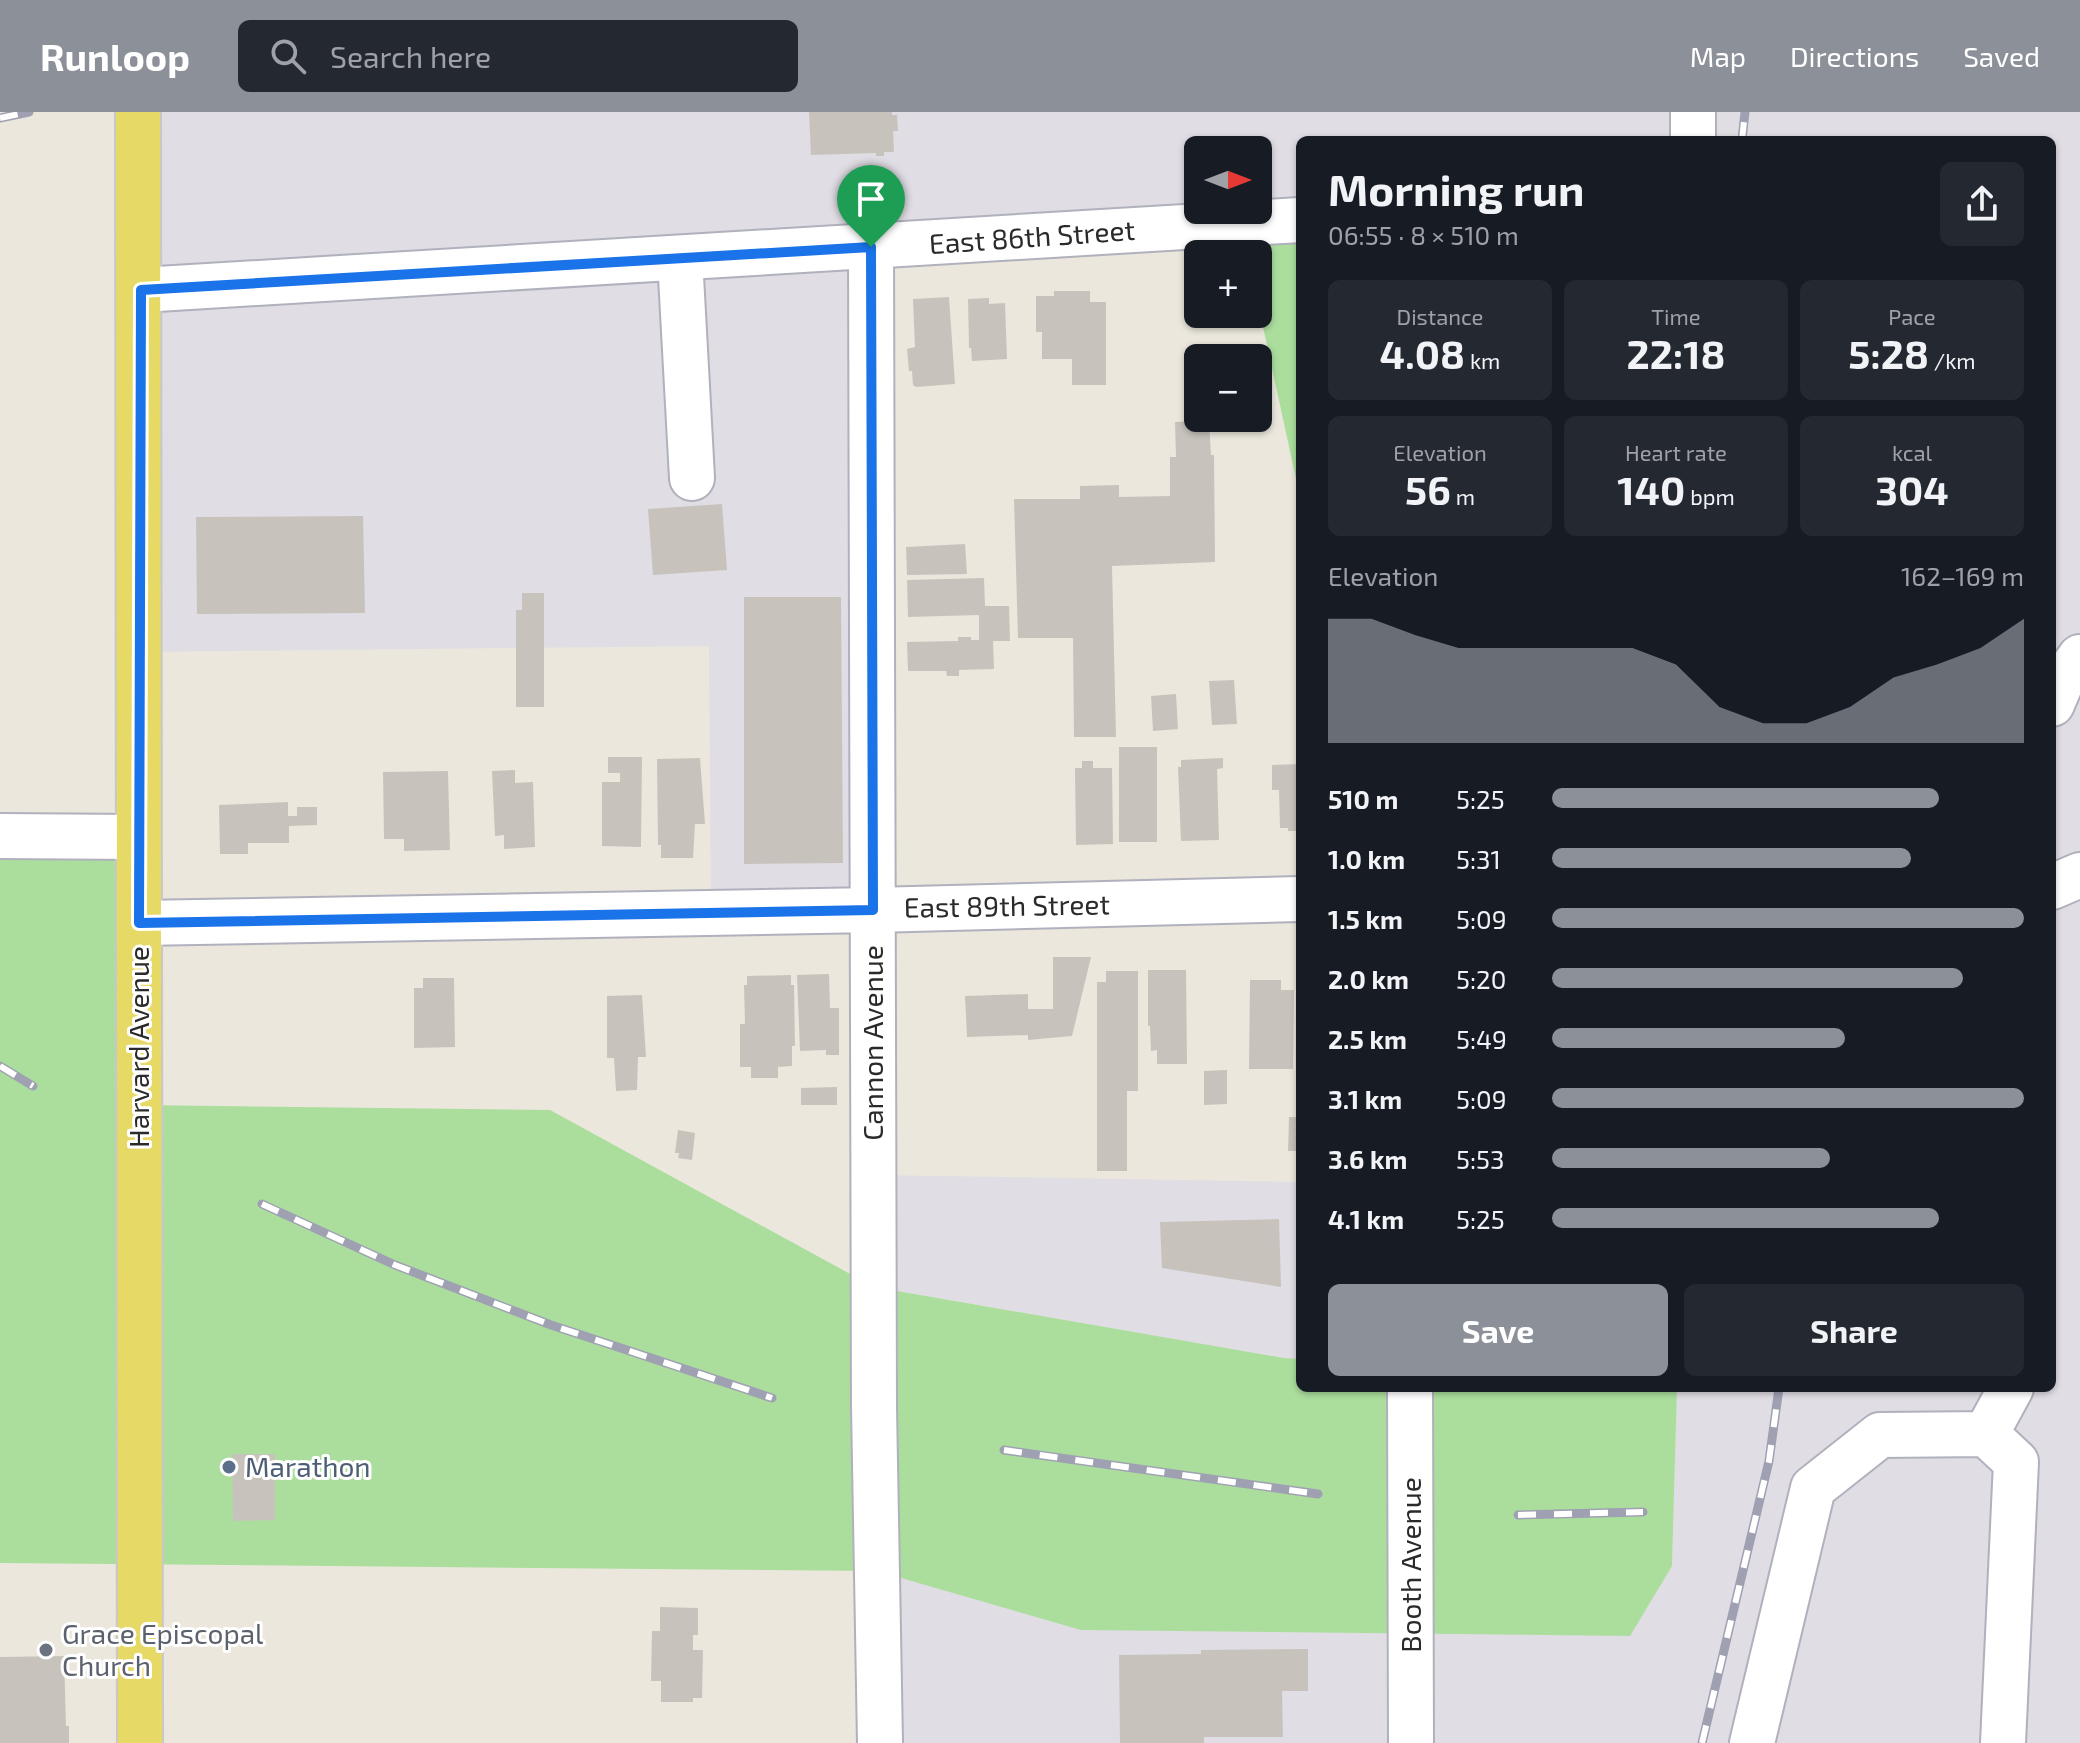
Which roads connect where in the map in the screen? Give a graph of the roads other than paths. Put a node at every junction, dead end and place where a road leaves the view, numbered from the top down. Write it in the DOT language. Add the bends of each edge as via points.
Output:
graph roads {
  1 [pos="138,112"];
  2 [pos="1693,112"];
  3 [pos="1693,136"];
  4 [pos="1296,220"];
  5 [pos="871,247"];
  6 [pos="680,258"];
  7 [pos="141,290"];
  8 [pos="692,478"];
  9 [pos="2080,657"];
  10 [pos="2056,694"];
  11 [pos="0,836"];
  12 [pos="138,837"];
  13 [pos="2080,875"];
  14 [pos="2056,885"];
  15 [pos="1296,899"];
  16 [pos="873,910"];
  17 [pos="139,923"];
  18 [pos="1410,1392"];
  19 [pos="2009,1392"];
  20 [pos="1986,1434"];
  21 [pos="140,1743"];
  22 [pos="880,1743"];
  23 [pos="1411,1743"];
  24 [pos="1752,1743"];
  25 [pos="2003,1743"];
  1 -- 7 [label="main road, Harvard Avenue"];
  2 -- 3 [label="street"];
  4 -- 5 [label="street, East 86th Street"];
  5 -- 6 [label="street, East 86th Street"];
  5 -- 16 [label="street, Cannon Avenue"];
  6 -- 7 [label="street, East 86th Street"];
  6 -- 8 [label="street"];
  7 -- 12 [label="main road, Harvard Avenue"];
  9 -- 10 [label="street"];
  11 -- 12 [label="street"];
  12 -- 17 [label="main road, Harvard Avenue"];
  13 -- 14 [label="street"];
  15 -- 16 [label="street, East 89th Street"];
  16 -- 17 [label="street, East 89th Street"];
  16 -- 22 [label="street, Cannon Avenue"];
  17 -- 21 [label="main road, Harvard Avenue"];
  18 -- 23 [label="street, Booth Avenue"];
  19 -- 20 [label="street"];
  20 -- 24 [label="street" via="1880,1435 1813,1488"];
  20 -- 25 [label="street" via="2016,1462"];
}
